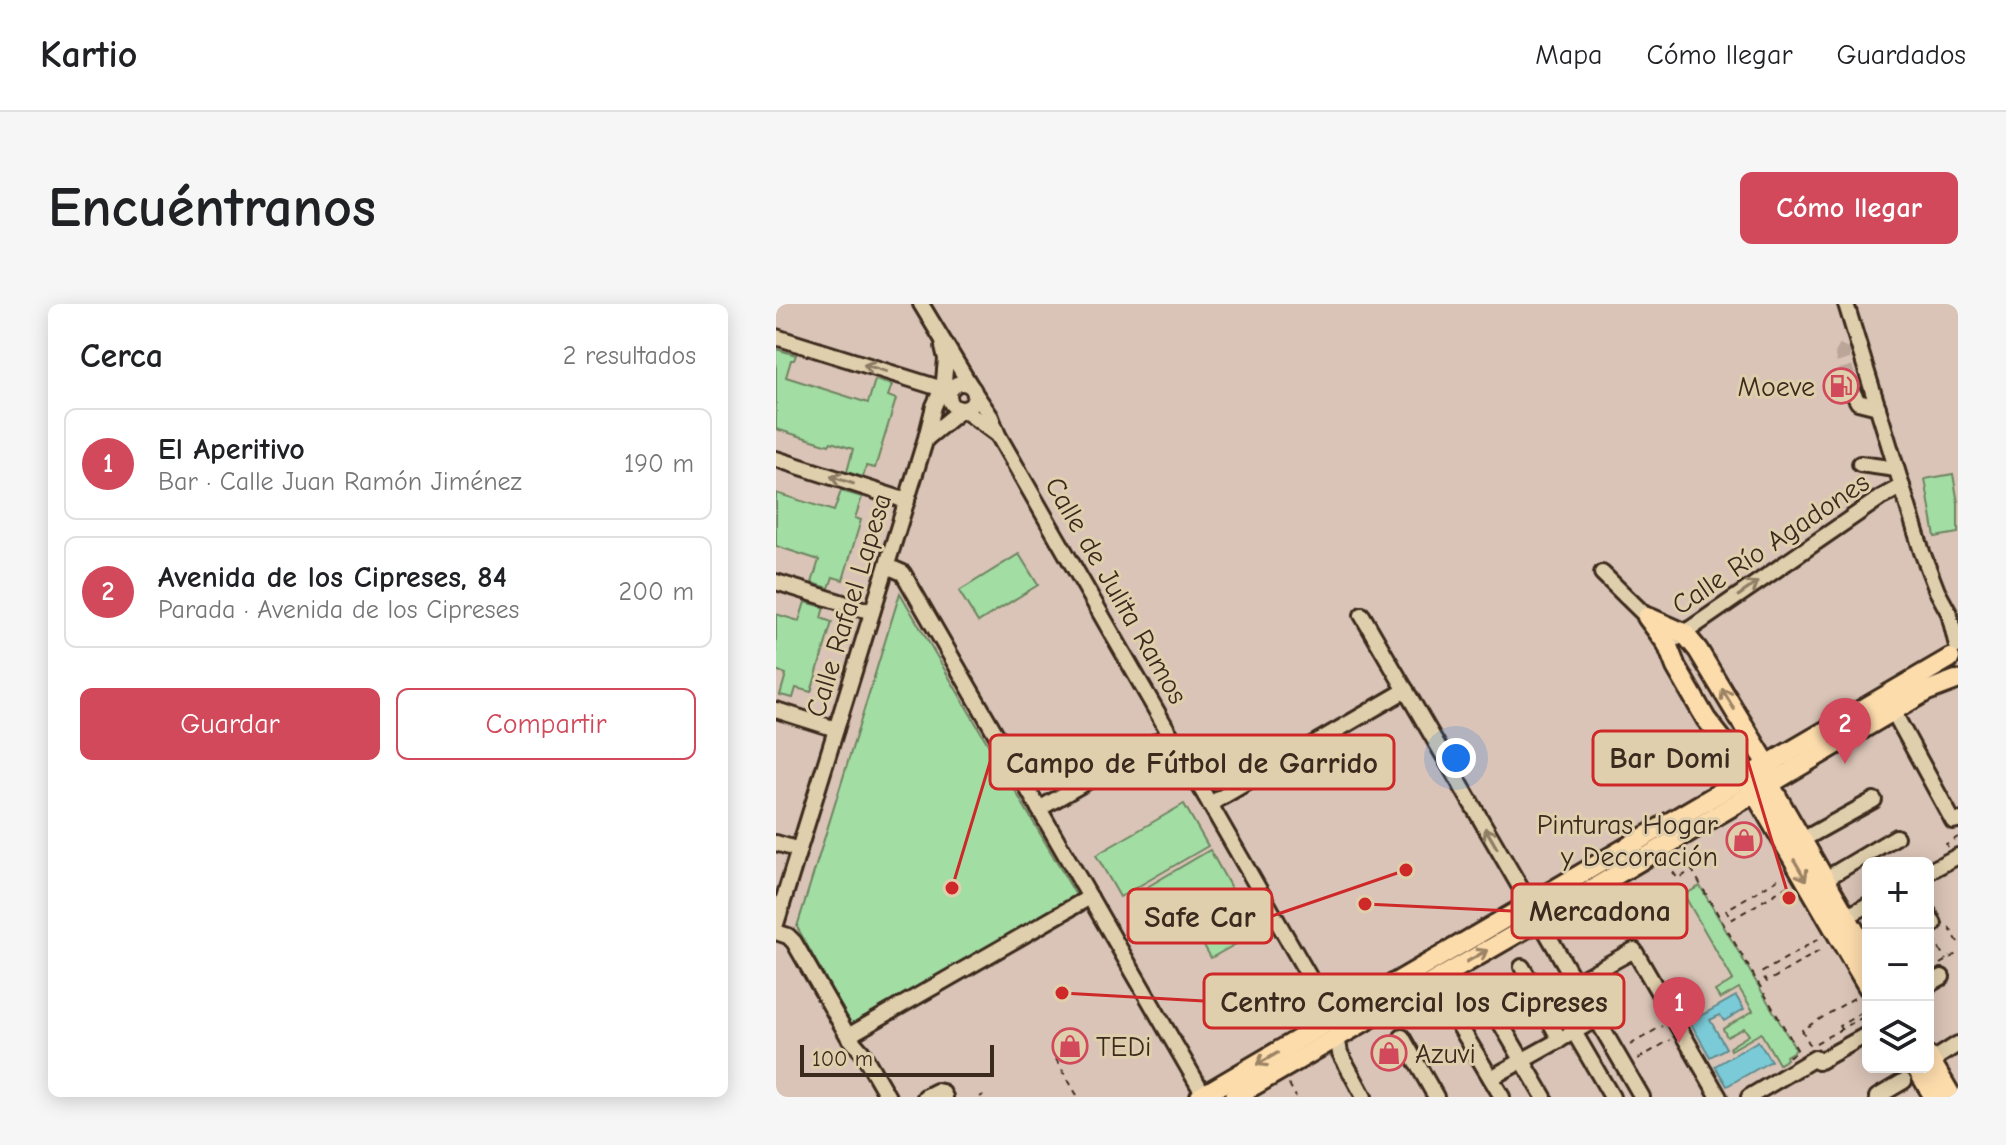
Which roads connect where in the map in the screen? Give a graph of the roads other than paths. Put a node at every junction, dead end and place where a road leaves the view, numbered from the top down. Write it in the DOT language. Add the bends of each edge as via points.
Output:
graph roads {
  1 [pos="921,304"];
  2 [pos="1846,304"];
  3 [pos="776,337"];
  4 [pos="941,338"];
  5 [pos="948,390"];
  6 [pos="973,390"];
  7 [pos="1853,393"];
  8 [pos="1878,407"];
  9 [pos="962,410"];
  10 [pos="998,435"];
  11 [pos="926,438"];
  12 [pos="776,459"];
  13 [pos="1860,464"];
  14 [pos="1896,469"];
  15 [pos="1902,486"];
  16 [pos="907,501"];
  17 [pos="887,566"];
  18 [pos="1602,573"];
  19 [pos="776,582"];
  20 [pos="872,612"];
  21 [pos="1362,615"];
  22 [pos="1647,617"];
  23 [pos="1954,618"];
  24 [pos="1684,633"];
  25 [pos="1667,644"];
  26 [pos="1955,650"];
  27 [pos="1957,681"];
  28 [pos="1406,690"];
  29 [pos="776,710"];
  30 [pos="1893,711"];
  31 [pos="836,729"];
  32 [pos="1170,734"];
  33 [pos="1759,780"];
  34 [pos="1874,800"];
  35 [pos="1210,804"];
  36 [pos="1039,809"];
  37 [pos="1958,820"];
  38 [pos="1896,837"];
  39 [pos="1802,840"];
  40 [pos="776,843"];
  41 [pos="799,850"];
  42 [pos="1953,852"];
  43 [pos="1934,867"];
  44 [pos="1825,879"];
  45 [pos="1090,897"];
  46 [pos="1862,908"];
  47 [pos="1535,913"];
  48 [pos="1846,917"];
  49 [pos="776,924"];
  50 [pos="776,932"];
  51 [pos="1862,944"];
  52 [pos="1522,967"];
  53 [pos="1576,982"];
  54 [pos="1481,990"];
  55 [pos="1862,996"];
  56 [pos="1450,1010"];
  57 [pos="1597,1019"];
  58 [pos="1335,1029"];
  59 [pos="848,1036"];
  60 [pos="1402,1037"];
  61 [pos="1577,1037"];
  62 [pos="1862,1037"];
  63 [pos="1560,1040"];
  64 [pos="1958,1044"];
  65 [pos="1934,1059"];
  66 [pos="1523,1061"];
  67 [pos="1913,1073"];
  68 [pos="1924,1073"];
  69 [pos="1928,1073"];
  70 [pos="1491,1078"];
  71 [pos="885,1096"];
  72 [pos="1202,1096"];
  73 [pos="925,1097"];
  74 [pos="945,1097"];
  75 [pos="1234,1097"];
  76 [pos="1364,1097"];
  77 [pos="1436,1097"];
  78 [pos="1502,1097"];
  79 [pos="1544,1097"];
  80 [pos="1612,1097"];
  81 [pos="1642,1097"];
  82 [pos="1719,1097"];
  83 [pos="1749,1097"];
  84 [pos="1877,1097"];
  85 [pos="1934,1097"];
  86 [pos="1952,1097"];
  1 -- 4 [label="street, Calle de Julita Ramos"];
  2 -- 8 [label="street" via="1852,343"];
  5 -- 3 [label="street, one-way"];
  4 -- 5 [label="street, Calle de Julita Ramos"];
  4 -- 6 [label="street, Calle de Julita Ramos"];
  5 -- 6 [label="street" via="963,382"];
  5 -- 9 [label="street" via="949,401"];
  5 -- 11 [label="street, Calle Rafael Lapesa" via="940,393 934,406"];
  6 -- 9 [label="street" via="974,402"];
  6 -- 10 [label="street, Calle de Julita Ramos"];
  7 -- 8 [label="street" via="1858,402"];
  8 -- 14 [label="street"];
  9 -- 10 [label="street, Calle de Julita Ramos"];
  9 -- 11 [label="street"];
  10 -- 32 [label="street, Calle de Julita Ramos"];
  11 -- 16 [label="street, Calle Rafael Lapesa"];
  16 -- 12 [label="street, one-way"];
  13 -- 14 [label="street"];
  14 -- 15 [label="street"];
  15 -- 23 [label="street" via="1933,582"];
  24 -- 15 [label="street, Calle Río Agadones, one-way"];
  16 -- 17 [label="street, Calle Rafael Lapesa"];
  17 -- 20 [label="street, Calle Rafael Lapesa"];
  17 -- 36 [label="street" via="903,573"];
  18 -- 22 [label="street"];
  19 -- 20 [label="street"];
  20 -- 31 [label="street, Calle Rafael Lapesa"];
  21 -- 28 [label="street"];
  22 -- 24 [label="main road"];
  22 -- 25 [label="main road"];
  23 -- 26 [label="street"];
  24 -- 25 [label="street, Calle Río Agadones"];
  33 -- 24 [label="main road, one-way" via="1698,650"];
  25 -- 33 [label="main road" via="1706,719"];
  26 -- 27 [label="main road" via="1950,666"];
  26 -- 33 [label="main road"];
  27 -- 30 [label="main road"];
  28 -- 35 [label="street"];
  47 -- 28 [label="street, one-way"];
  29 -- 31 [label="street"];
  30 -- 33 [label="main road"];
  30 -- 37 [label="street" via="1953,821"];
  31 -- 41 [label="street, Calle Rafael Lapesa"];
  32 -- 35 [label="street, Calle de Julita Ramos"];
  32 -- 36 [label="street"];
  33 -- 39 [label="main road"];
  33 -- 47 [label="main road"];
  33 -- 55 [label="main road, one-way"];
  34 -- 39 [label="street"];
  35 -- 58 [label="street, Calle de Julita Ramos"];
  36 -- 45 [label="street"];
  38 -- 44 [label="street"];
  39 -- 44 [label="main road"];
  40 -- 41 [label="street"];
  41 -- 49 [label="street, Calle Rafael Lapesa"];
  42 -- 43 [label="street"];
  44 -- 48 [label="main road"];
  45 -- 59 [label="street"];
  45 -- 72 [label="street"];
  46 -- 48 [label="street"];
  47 -- 53 [label="street"];
  47 -- 58 [label="main road"];
  48 -- 51 [label="main road"];
  50 -- 59 [label="street" via="794,942"];
  52 -- 63 [label="street"];
  53 -- 57 [label="street"];
  53 -- 82 [label="street" via="1634,950"];
  54 -- 66 [label="street"];
  56 -- 70 [label="street"];
  57 -- 63 [label="street"];
  57 -- 81 [label="street"];
  58 -- 72 [label="main road, one-way"];
  58 -- 75 [label="main road"];
  58 -- 76 [label="street, Calle de Julita Ramos" via="1340,1053"];
  59 -- 71 [label="street"];
  60 -- 77 [label="street"];
  61 -- 80 [label="street"];
  62 -- 83 [label="street"];
  63 -- 66 [label="street"];
  64 -- 65 [label="street"];
  66 -- 70 [label="street"];
  66 -- 79 [label="street"];
  67 -- 84 [label="street"];
  68 -- 85 [label="main road"];
  69 -- 86 [label="main road"];
  70 -- 78 [label="street"];
  73 -- 74 [label="street" via="937,1091"];
}
